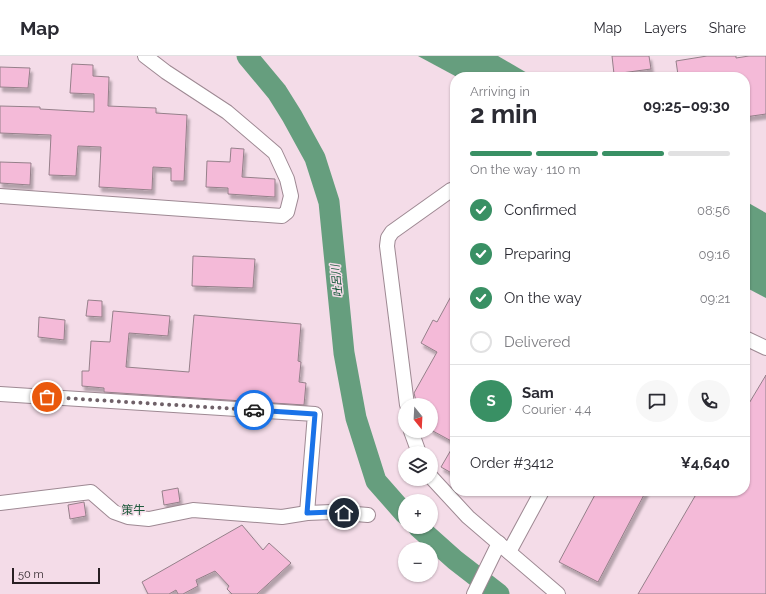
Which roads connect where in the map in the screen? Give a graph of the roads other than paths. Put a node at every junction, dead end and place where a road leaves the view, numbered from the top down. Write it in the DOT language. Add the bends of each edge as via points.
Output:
graph roads {
  1 [pos="145,56"];
  2 [pos="450,191"];
  3 [pos="0,196"];
  4 [pos="750,340"];
  5 [pos="766,348"];
  6 [pos="0,394"];
  7 [pos="407,398"];
  8 [pos="438,485"];
  9 [pos="539,496"];
  10 [pos="0,502"];
  11 [pos="307,513"];
  12 [pos="368,516"];
  13 [pos="504,547"];
  14 [pos="474,594"];
  15 [pos="558,594"];
  1 -- 3 [label="street" via="227,112 275,153 287,179 291,196 287,212 282,216"];
  2 -- 7 [label="street" via="392,232 388,238"];
  4 -- 5 [label="street"];
  6 -- 11 [label="street" via="315,414"];
  8 -- 13 [label="street" via="468,517"];
  9 -- 13 [label="street"];
  10 -- 11 [label="street" via="91,492 114,512 128,517 149,519 193,510 282,517"];
  11 -- 12 [label="street" via="332,512"];
  13 -- 14 [label="street"];
  13 -- 15 [label="street"];
}
